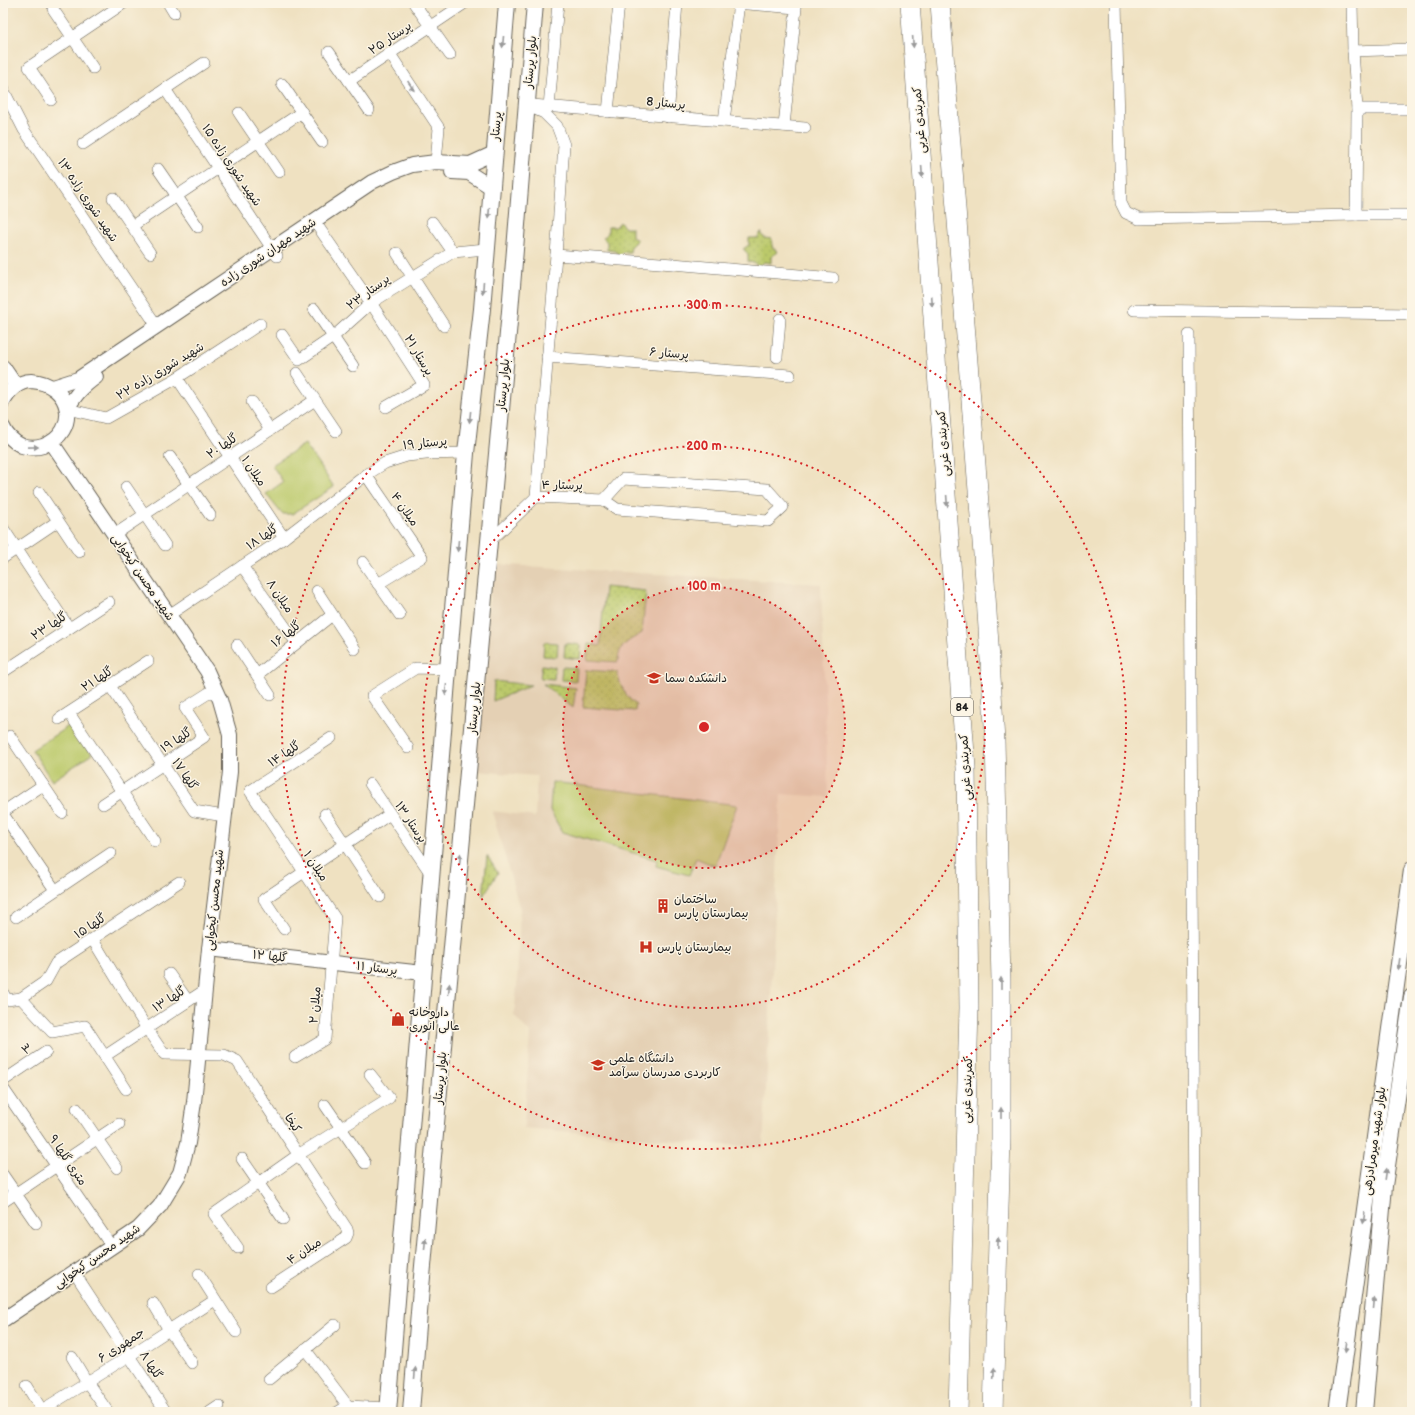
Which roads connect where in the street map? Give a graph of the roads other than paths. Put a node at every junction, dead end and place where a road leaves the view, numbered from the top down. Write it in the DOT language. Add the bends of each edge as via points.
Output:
graph roads {
  1 [pos="124,3"];
  2 [pos="168,3"];
  3 [pos="414,3"];
  4 [pos="465,3"];
  5 [pos="507,3"];
  6 [pos="535,3"];
  7 [pos="558,3"];
  8 [pos="619,3"];
  9 [pos="678,3"];
  10 [pos="735,3"];
  11 [pos="739,3"];
  12 [pos="910,3"];
  13 [pos="940,3"];
  14 [pos="1116,3"];
  15 [pos="1352,3"];
  16 [pos="111,6"];
  17 [pos="53,9"];
  18 [pos="174,13"];
  19 [pos="430,27"];
  20 [pos="73,38"];
  21 [pos="1412,49"];
  22 [pos="1354,51"];
  23 [pos="329,52"];
  24 [pos="390,54"];
  25 [pos="450,55"];
  26 [pos="204,63"];
  27 [pos="93,68"];
  28 [pos="349,81"];
  29 [pos="282,84"];
  30 [pos="3,86"];
  31 [pos="166,89"];
  32 [pos="51,100"];
  33 [pos="526,105"];
  34 [pos="549,107"];
  35 [pos="1412,109"];
  36 [pos="369,110"];
  37 [pos="1357,110"];
  38 [pos="302,112"];
  39 [pos="608,112"];
  40 [pos="239,113"];
  41 [pos="668,117"];
  42 [pos="724,121"];
  43 [pos="784,126"];
  44 [pos="805,128"];
  45 [pos="258,142"];
  46 [pos="322,142"];
  47 [pos="83,144"];
  48 [pos="494,153"];
  49 [pos="436,162"];
  50 [pos="219,168"];
  51 [pos="158,169"];
  52 [pos="279,172"];
  53 [pos="491,187"];
  54 [pos="177,196"];
  55 [pos="113,198"];
  56 [pos="1356,214"];
  57 [pos="1412,215"];
  58 [pos="432,222"];
  59 [pos="132,226"];
  60 [pos="198,227"];
  61 [pos="319,228"];
  62 [pos="486,249"];
  63 [pos="275,252"];
  64 [pos="452,252"];
  65 [pos="150,253"];
  66 [pos="397,253"];
  67 [pos="556,256"];
  68 [pos="412,277"];
  69 [pos="833,278"];
  70 [pos="371,303"];
  71 [pos="314,309"];
  72 [pos="1134,310"];
  73 [pos="1412,314"];
  74 [pos="780,319"];
  75 [pos="260,324"];
  76 [pos="444,326"];
  77 [pos="160,329"];
  78 [pos="282,335"];
  79 [pos="1189,335"];
  80 [pos="333,337"];
  81 [pos="547,357"];
  82 [pos="777,357"];
  83 [pos="353,366"];
  84 [pos="3,367"];
  85 [pos="297,373"];
  86 [pos="790,375"];
  87 [pos="177,378"];
  88 [pos="16,386"];
  89 [pos="53,387"];
  90 [pos="315,400"];
  91 [pos="3,401"];
  92 [pos="252,402"];
  93 [pos="386,407"];
  94 [pos="67,409"];
  95 [pos="3,428"];
  96 [pos="270,430"];
  97 [pos="336,431"];
  98 [pos="8,443"];
  99 [pos="52,443"];
  100 [pos="466,453"];
  101 [pos="170,457"];
  102 [pos="230,457"];
  103 [pos="366,476"];
  104 [pos="189,484"];
  105 [pos="126,487"];
  106 [pos="40,492"];
  107 [pos="536,497"];
  108 [pos="604,500"];
  109 [pos="144,514"];
  110 [pos="210,515"];
  111 [pos="58,521"];
  112 [pos="3,528"];
  113 [pos="114,535"];
  114 [pos="284,538"];
  115 [pos="489,542"];
  116 [pos="165,545"];
  117 [pos="17,549"];
  118 [pos="79,552"];
  119 [pos="3,558"];
  120 [pos="363,562"];
  121 [pos="242,566"];
  122 [pos="378,584"];
  123 [pos="317,591"];
  124 [pos="109,602"];
  125 [pos="332,614"];
  126 [pos="169,615"];
  127 [pos="400,615"];
  128 [pos="69,628"];
  129 [pos="296,642"];
  130 [pos="237,645"];
  131 [pos="355,649"];
  132 [pos="148,661"];
  133 [pos="448,669"];
  134 [pos="3,672"];
  135 [pos="257,675"];
  136 [pos="110,686"];
  137 [pos="215,689"];
  138 [pos="270,695"];
  139 [pos="69,713"];
  140 [pos="59,719"];
  141 [pos="10,736"];
  142 [pos="331,738"];
  143 [pos="408,748"];
  144 [pos="163,764"];
  145 [pos="370,784"];
  146 [pos="43,785"];
  147 [pos="122,792"];
  148 [pos="250,792"];
  149 [pos="103,804"];
  150 [pos="3,813"];
  151 [pos="62,813"];
  152 [pos="325,814"];
  153 [pos="390,814"];
  154 [pos="224,816"];
  155 [pos="155,841"];
  156 [pos="345,844"];
  157 [pos="111,853"];
  158 [pos="1412,870"];
  159 [pos="304,872"];
  160 [pos="431,874"];
  161 [pos="180,882"];
  162 [pos="55,890"];
  163 [pos="380,897"];
  164 [pos="16,917"];
  165 [pos="284,929"];
  166 [pos="93,940"];
  167 [pos="209,949"];
  168 [pos="331,963"];
  169 [pos="423,973"];
  170 [pos="169,974"];
  171 [pos="205,990"];
  172 [pos="3,993"];
  173 [pos="1412,997"];
  174 [pos="20,998"];
  175 [pos="188,1002"];
  176 [pos="419,1022"];
  177 [pos="445,1024"];
  178 [pos="147,1029"];
  179 [pos="46,1052"];
  180 [pos="199,1054"];
  181 [pos="105,1056"];
  182 [pos="295,1057"];
  183 [pos="370,1074"];
  184 [pos="3,1081"];
  185 [pos="3,1088"];
  186 [pos="126,1089"];
  187 [pos="325,1105"];
  188 [pos="77,1109"];
  189 [pos="119,1124"];
  190 [pos="341,1128"];
  191 [pos="98,1139"];
  192 [pos="298,1155"];
  193 [pos="242,1159"];
  194 [pos="365,1163"];
  195 [pos="56,1166"];
  196 [pos="117,1168"];
  197 [pos="3,1175"];
  198 [pos="257,1182"];
  199 [pos="16,1193"];
  200 [pos="3,1202"];
  201 [pos="283,1219"];
  202 [pos="36,1223"];
  203 [pos="348,1233"];
  204 [pos="112,1247"];
  205 [pos="238,1248"];
  206 [pos="74,1272"];
  207 [pos="199,1274"];
  208 [pos="271,1288"];
  209 [pos="214,1300"];
  210 [pos="153,1303"];
  211 [pos="3,1320"];
  212 [pos="335,1325"];
  213 [pos="168,1330"];
  214 [pos="236,1332"];
  215 [pos="305,1349"];
  216 [pos="129,1356"];
  217 [pos="72,1357"];
  218 [pos="192,1363"];
  219 [pos="269,1379"];
  220 [pos="87,1382"];
  221 [pos="27,1386"];
  222 [pos="343,1409"];
  223 [pos="388,1410"];
  224 [pos="42,1411"];
  225 [pos="108,1412"];
  226 [pos="166,1412"];
  227 [pos="411,1412"];
  228 [pos="958,1412"];
  229 [pos="993,1412"];
  230 [pos="1195,1412"];
  231 [pos="1337,1412"];
  232 [pos="1364,1412"];
  1 -- 16 [label="street"];
  2 -- 18 [label="street"];
  3 -- 19 [label="street"];
  4 -- 19 [label="street, پرستار ۲۵"];
  5 -- 48 [label="main road, پرستار, one-way"];
  6 -- 33 [label="main road, بلوار پرستار"];
  7 -- 34 [label="street"];
  8 -- 39 [label="street"];
  9 -- 41 [label="street"];
  10 -- 11 [label="street"];
  11 -- 42 [label="street"];
  11 -- 43 [label="street" via="796,8"];
  12 -- 228 [label="highway, کمربندی غربی / 84, one-way" via="966,768 969,1008"];
  229 -- 13 [label="highway, one-way" via="1001,1140 1001,972 995,748 986,580"];
  14 -- 56 [label="street" via="1121,203 1126,213 1139,219"];
  15 -- 22 [label="street"];
  16 -- 20 [label="street"];
  17 -- 20 [label="street"];
  19 -- 24 [label="street, پرستار ۲۵"];
  19 -- 25 [label="street"];
  20 -- 27 [label="street"];
  20 -- 32 [label="street" via="29,67"];
  21 -- 22 [label="street"];
  22 -- 37 [label="street"];
  23 -- 28 [label="street"];
  24 -- 28 [label="street, پرستار ۲۵"];
  24 -- 49 [label="street, one-way" via="439,128"];
  26 -- 31 [label="street"];
  28 -- 36 [label="street"];
  29 -- 38 [label="street"];
  30 -- 77 [label="street, شهید شوری زاده ۱۳" via="24,130"];
  31 -- 47 [label="street"];
  31 -- 50 [label="street, شهید شوری زاده ۱۵"];
  33 -- 34 [label="street, پرستار 8"];
  33 -- 67 [label="street" via="544,113 558,126 564,145"];
  33 -- 115 [label="main road, بلوار پرستار"];
  34 -- 39 [label="street, پرستار 8"];
  35 -- 37 [label="street"];
  37 -- 56 [label="street"];
  38 -- 45 [label="street"];
  38 -- 46 [label="street"];
  39 -- 41 [label="street, پرستار 8"];
  40 -- 45 [label="street"];
  41 -- 42 [label="street, پرستار 8"];
  42 -- 43 [label="street, پرستار 8"];
  43 -- 44 [label="street, پرستار 8"];
  45 -- 50 [label="street"];
  45 -- 52 [label="street"];
  48 -- 49 [label="street, شهید مهران شوری زاده" via="470,164"];
  48 -- 53 [label="main road, پرستار"];
  49 -- 63 [label="street, شهید مهران شوری زاده" via="412,165 372,182"];
  50 -- 54 [label="street"];
  50 -- 63 [label="street, شهید شوری زاده ۱۵"];
  51 -- 54 [label="street"];
  53 -- 61 [label="street, شهید مهران شوری زاده" via="469,173 436,171 414,174 376,190"];
  53 -- 62 [label="main road, پرستار, one-way"];
  54 -- 59 [label="street"];
  54 -- 60 [label="street"];
  55 -- 59 [label="street"];
  56 -- 57 [label="street"];
  58 -- 64 [label="street"];
  59 -- 65 [label="street"];
  61 -- 63 [label="street, شهید مهران شوری زاده"];
  61 -- 70 [label="street"];
  62 -- 64 [label="street, پرستار ۲۳"];
  62 -- 100 [label="main road, one-way"];
  63 -- 77 [label="street, شهید مهران شوری زاده"];
  64 -- 68 [label="street, پرستار ۲۳"];
  66 -- 68 [label="street"];
  67 -- 69 [label="street"];
  67 -- 81 [label="street"];
  68 -- 70 [label="street, پرستار ۲۳"];
  68 -- 76 [label="street"];
  70 -- 80 [label="street, پرستار ۲۳"];
  70 -- 93 [label="street, پرستار ۲۱" via="424,384"];
  71 -- 80 [label="street"];
  72 -- 73 [label="street"];
  74 -- 82 [label="street"];
  75 -- 87 [label="street, شهید شوری زاده ۲۲"];
  77 -- 89 [label="street, شهید مهران شوری زاده" via="78,379"];
  77 -- 94 [label="street, شهید مهران شوری زاده" via="84,386"];
  78 -- 80 [label="street, پرستار ۲۳" via="299,360"];
  79 -- 230 [label="street"];
  80 -- 83 [label="street"];
  81 -- 86 [label="street, پرستار ۶"];
  81 -- 107 [label="street"];
  84 -- 88 [label="street"];
  85 -- 90 [label="street"];
  87 -- 94 [label="street, شهید شوری زاده ۲۲" via="106,418"];
  87 -- 102 [label="street, میلان ۱"];
  88 -- 89 [label="street" via="28,381 41,382"];
  88 -- 91 [label="street"];
  89 -- 94 [label="street" via="62,396"];
  90 -- 96 [label="street, گلها ۲۰"];
  90 -- 97 [label="street"];
  92 -- 96 [label="street"];
  94 -- 99 [label="street" via="67,422 61,434"];
  95 -- 98 [label="street"];
  96 -- 102 [label="street, گلها ۲۰"];
  98 -- 99 [label="street, one-way" via="39,448"];
  99 -- 113 [label="street, شهید محسن کیخوایی"];
  100 -- 103 [label="street, پرستار ۱۹" via="407,456 385,463"];
  100 -- 133 [label="main road, one-way"];
  101 -- 104 [label="street"];
  102 -- 104 [label="street, گلها ۲۰"];
  102 -- 114 [label="street, میلان ۱"];
  103 -- 114 [label="street, گلها ۱۸"];
  103 -- 122 [label="street, میلان ۴" via="422,557"];
  104 -- 109 [label="street, گلها ۲۰"];
  104 -- 110 [label="street"];
  105 -- 109 [label="street"];
  106 -- 111 [label="street"];
  107 -- 108 [label="street, پرستار ۴"];
  107 -- 115 [label="street, پرستار ۴"];
  108 -- 108 [label="street" via="617,509 768,521 783,506 767,489 624,479"];
  109 -- 113 [label="street, گلها ۲۰"];
  109 -- 116 [label="street"];
  111 -- 117 [label="street"];
  111 -- 118 [label="street"];
  112 -- 117 [label="street"];
  113 -- 126 [label="street, شهید محسن کیخوایی"];
  114 -- 121 [label="street, گلها ۱۸"];
  177 -- 115 [label="main road, بلوار پرستار, one-way"];
  117 -- 119 [label="street"];
  117 -- 128 [label="street"];
  120 -- 122 [label="street"];
  121 -- 126 [label="street, گلها ۱۸"];
  121 -- 129 [label="street, میلان ۸"];
  122 -- 127 [label="street"];
  123 -- 125 [label="street"];
  124 -- 128 [label="street, گلها ۲۳"];
  125 -- 129 [label="street, گلها ۱۶"];
  125 -- 131 [label="street"];
  126 -- 137 [label="street, شهید محسن کیخوایی" via="207,671"];
  128 -- 134 [label="street, گلها ۲۳"];
  129 -- 135 [label="street, گلها ۱۶"];
  130 -- 135 [label="street"];
  132 -- 136 [label="street, گلها ۲۱"];
  133 -- 143 [label="street" via="416,668 372,696"];
  133 -- 160 [label="main road, one-way"];
  135 -- 138 [label="street"];
  136 -- 139 [label="street, گلها ۲۱"];
  136 -- 144 [label="street, گلها ۱۷"];
  137 -- 144 [label="street, گلها ۱۹" via="185,708 204,737"];
  137 -- 154 [label="street, شهید محسن کیخوایی" via="230,735 230,772"];
  139 -- 140 [label="street, گلها ۲۱"];
  139 -- 147 [label="street"];
  141 -- 146 [label="street"];
  142 -- 148 [label="street, گلها ۱۴"];
  144 -- 147 [label="street, گلها ۱۹"];
  144 -- 154 [label="street, گلها ۱۷" via="194,811"];
  145 -- 153 [label="street, پرستار ۱۳"];
  146 -- 150 [label="street"];
  146 -- 151 [label="street"];
  147 -- 149 [label="street, گلها ۱۹"];
  147 -- 155 [label="street"];
  148 -- 159 [label="street, میلان ۱"];
  150 -- 162 [label="street"];
  152 -- 156 [label="street"];
  153 -- 156 [label="street"];
  153 -- 160 [label="street, پرستار ۱۳"];
  154 -- 167 [label="street, شهید محسن کیخوایی"];
  156 -- 159 [label="street"];
  156 -- 163 [label="street"];
  157 -- 162 [label="street"];
  158 -- 231 [label="main road, بلوار شهید میرمرادزهی, one-way"];
  159 -- 165 [label="street" via="264,898"];
  159 -- 168 [label="street, میلان ۱" via="335,918"];
  160 -- 169 [label="main road"];
  161 -- 166 [label="street, گلها ۱۵"];
  162 -- 164 [label="street"];
  166 -- 174 [label="street, گلها ۱۵" via="56,963 46,981"];
  166 -- 178 [label="street"];
  167 -- 168 [label="street, گلها ۱۲"];
  167 -- 171 [label="street, شهید محسن کیخوایی"];
  168 -- 169 [label="street, پرستار ۱۱"];
  168 -- 182 [label="street, میلان ۲" via="325,1039"];
  169 -- 176 [label="main road"];
  170 -- 175 [label="street"];
  171 -- 175 [label="street, گلها ۱۳"];
  171 -- 180 [label="street, شهید محسن کیخوایی"];
  172 -- 174 [label="street" via="7,1000"];
  232 -- 173 [label="main road, بلوار شهید میرمرادزهی, one-way" via="1384,1186"];
  174 -- 181 [label="street" via="52,1032 85,1026"];
  175 -- 178 [label="street, گلها ۱۳"];
  176 -- 177 [label="main road"];
  176 -- 223 [label="main road"];
  227 -- 177 [label="main road, بلوار پرستار, one-way"];
  178 -- 180 [label="street, کیخا" via="164,1054"];
  178 -- 181 [label="street, گلها ۱۳"];
  179 -- 184 [label="street, ۳"];
  180 -- 192 [label="street, کیخا" via="224,1055 237,1061"];
  180 -- 204 [label="street, شهید محسن کیخوایی" via="188,1143 180,1173 160,1206 138,1229"];
  181 -- 186 [label="street"];
  183 -- 190 [label="street" via="389,1098"];
  185 -- 195 [label="street, ۹ متری گلها"];
  187 -- 190 [label="street"];
  188 -- 191 [label="street"];
  189 -- 191 [label="street"];
  190 -- 192 [label="street"];
  190 -- 194 [label="street"];
  191 -- 195 [label="street"];
  191 -- 196 [label="street"];
  192 -- 198 [label="street"];
  192 -- 203 [label="street, کیخا"];
  193 -- 198 [label="street"];
  195 -- 199 [label="street"];
  195 -- 204 [label="street, ۹ متری گلها"];
  197 -- 199 [label="street"];
  198 -- 201 [label="street"];
  198 -- 205 [label="street" via="214,1214"];
  199 -- 200 [label="street"];
  199 -- 202 [label="street"];
  203 -- 208 [label="street, میلان ۴" via="346,1238"];
  204 -- 206 [label="street, شهید محسن کیخوایی"];
  206 -- 211 [label="street, شهید محسن کیخوایی"];
  206 -- 216 [label="street, گلها ۸"];
  207 -- 209 [label="street"];
  209 -- 213 [label="street, جمهوری ۶"];
  209 -- 214 [label="street"];
  210 -- 213 [label="street"];
  212 -- 215 [label="street"];
  213 -- 216 [label="street, جمهوری ۶"];
  213 -- 218 [label="street"];
  215 -- 219 [label="street"];
  215 -- 222 [label="street"];
  216 -- 220 [label="street, جمهوری ۶"];
  216 -- 226 [label="street, گلها ۸"];
  217 -- 220 [label="street"];
  220 -- 224 [label="street, جمهوری ۶"];
  220 -- 225 [label="street"];
  221 -- 224 [label="street"];
  222 -- 223 [label="street"];
}
